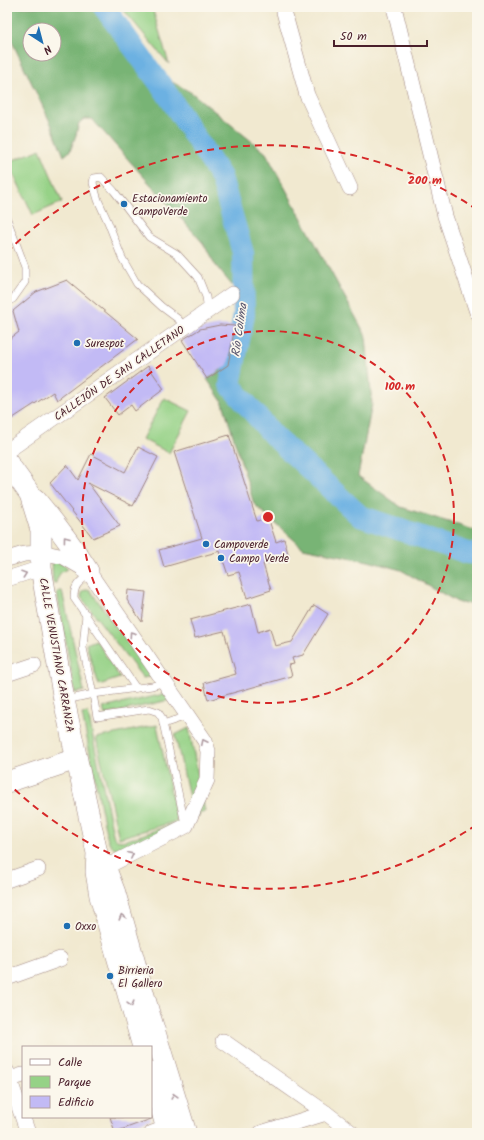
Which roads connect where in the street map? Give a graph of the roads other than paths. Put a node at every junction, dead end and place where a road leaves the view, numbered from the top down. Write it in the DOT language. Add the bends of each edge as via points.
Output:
graph roads {
  1 [pos="286,7"];
  2 [pos="394,7"];
  3 [pos="350,188"];
  4 [pos="7,218"];
  5 [pos="232,294"];
  6 [pos="7,302"];
  7 [pos="208,311"];
  8 [pos="477,312"];
  9 [pos="185,327"];
  10 [pos="8,462"];
  11 [pos="30,494"];
  12 [pos="7,559"];
  13 [pos="41,560"];
  14 [pos="89,572"];
  15 [pos="7,579"];
  16 [pos="86,614"];
  17 [pos="34,665"];
  18 [pos="7,674"];
  19 [pos="165,682"];
  20 [pos="136,688"];
  21 [pos="93,694"];
  22 [pos="64,700"];
  23 [pos="187,716"];
  24 [pos="163,724"];
  25 [pos="76,759"];
  26 [pos="7,782"];
  27 [pos="186,826"];
  28 [pos="100,864"];
  29 [pos="38,869"];
  30 [pos="7,880"];
  31 [pos="121,941"];
  32 [pos="60,959"];
  33 [pos="7,978"];
  34 [pos="223,1041"];
  35 [pos="144,1046"];
  36 [pos="152,1076"];
  37 [pos="12,1077"];
  38 [pos="22,1112"];
  39 [pos="326,1113"];
  40 [pos="24,1118"];
  41 [pos="171,1130"];
  42 [pos="28,1133"];
  43 [pos="260,1133"];
  44 [pos="352,1133"];
  1 -- 3 [label="street" via="284,12 307,95"];
  2 -- 8 [label="street" via="445,216"];
  4 -- 6 [label="lane" via="25,267 25,282 13,299"];
  5 -- 7 [label="street, CALLEJÓN DE SAN CALLETANO"];
  7 -- 9 [label="street, CALLEJÓN DE SAN CALLETANO"];
  7 -- 9 [label="lane" via="206,297 198,277 177,254 149,237 101,177 94,178 98,200 122,258 137,284"];
  9 -- 10 [label="street, CALLEJÓN DE SAN CALLETANO"];
  10 -- 11 [label="street, CALLE VENUSTIANO CARRANZA"];
  11 -- 13 [label="street, CALLE VENUSTIANO CARRANZA" via="41,530"];
  14 -- 11 [label="street, one-way" via="52,519"];
  12 -- 13 [label="street" via="24,554"];
  13 -- 14 [label="street" via="64,557"];
  15 -- 13 [label="street, one-way"];
  13 -- 22 [label="street, CALLE VENUSTIANO CARRANZA"];
  14 -- 16 [label="lane" via="74,592 74,598"];
  19 -- 14 [label="street, one-way"];
  16 -- 20 [label="lane"];
  16 -- 21 [label="lane" via="83,648"];
  17 -- 18 [label="street"];
  19 -- 20 [label="lane"];
  19 -- 23 [label="street"];
  20 -- 21 [label="lane"];
  21 -- 22 [label="lane"];
  21 -- 24 [label="lane" via="97,717 149,709 158,712"];
  22 -- 25 [label="street, CALLE VENUSTIANO CARRANZA"];
  23 -- 24 [label="lane"];
  27 -- 23 [label="street, one-way" via="207,780 208,751 205,741"];
  24 -- 27 [label="lane"];
  25 -- 26 [label="street"];
  25 -- 28 [label="street, CALLE VENUSTIANO CARRANZA"];
  28 -- 27 [label="street, one-way"];
  28 -- 31 [label="street, CALLE VENUSTIANO CARRANZA" via="115,893"];
  29 -- 30 [label="street"];
  31 -- 35 [label="street, CALLE VENUSTIANO CARRANZA, one-way"];
  41 -- 31 [label="street, CALLE VENUSTIANO CARRANZA, one-way" via="149,1013"];
  32 -- 33 [label="street"];
  34 -- 39 [label="street"];
  36 -- 41 [label="street, CALLE VENUSTIANO CARRANZA"];
  37 -- 38 [label="street"];
  39 -- 43 [label="street"];
  39 -- 44 [label="street"];
  40 -- 42 [label="street"];
}
